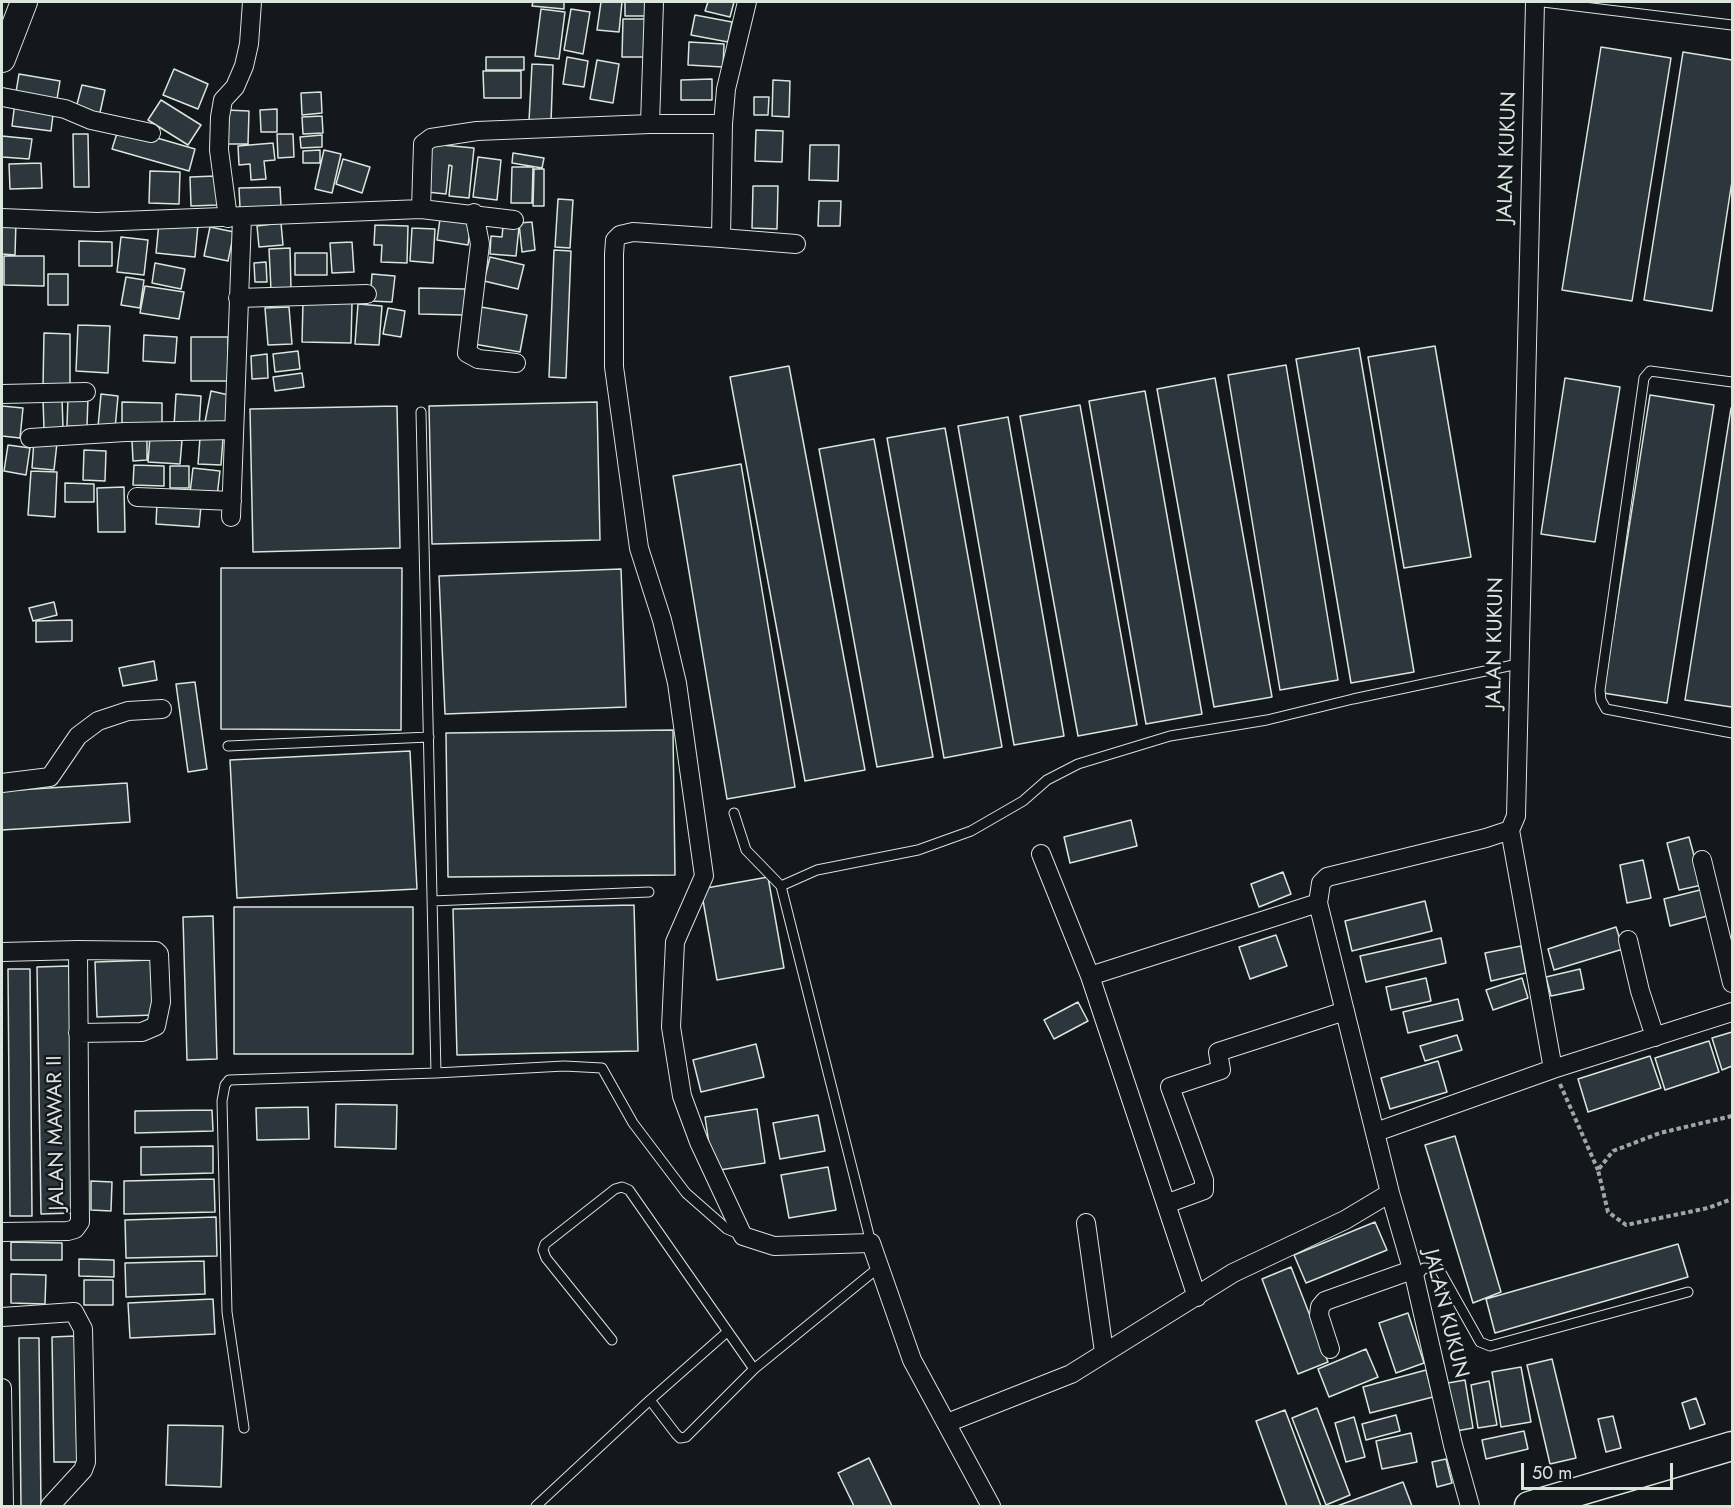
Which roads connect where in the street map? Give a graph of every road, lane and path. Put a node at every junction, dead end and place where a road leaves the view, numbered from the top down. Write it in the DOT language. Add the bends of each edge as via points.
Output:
graph roads {
  1 [pos="24,2"];
  2 [pos="252,2"];
  3 [pos="654,2"];
  4 [pos="747,2"];
  5 [pos="1535,2"];
  6 [pos="1543,2"];
  7 [pos="1732,25"];
  8 [pos="2,59"];
  9 [pos="2,96"];
  10 [pos="650,124"];
  11 [pos="723,124"];
  12 [pos="151,132"];
  13 [pos="421,209"];
  14 [pos="474,213"];
  15 [pos="2,218"];
  16 [pos="235,218"];
  17 [pos="514,220"];
  18 [pos="722,238"];
  19 [pos="796,244"];
  20 [pos="367,294"];
  21 [pos="238,298"];
  22 [pos="516,363"];
  23 [pos="1732,382"];
  24 [pos="86,392"];
  25 [pos="2,394"];
  26 [pos="421,411"];
  27 [pos="234,430"];
  28 [pos="30,438"];
  29 [pos="137,497"];
  30 [pos="1518,664"];
  31 [pos="162,709"];
  32 [pos="1732,733"];
  33 [pos="429,737"];
  34 [pos="228,746"];
  35 [pos="2,783"];
  36 [pos="734,813"];
  37 [pos="1510,830"];
  38 [pos="1041,854"];
  39 [pos="1702,861"];
  40 [pos="781,886"];
  41 [pos="649,892"];
  42 [pos="432,901"];
  43 [pos="1318,903"];
  44 [pos="1628,940"];
  45 [pos="78,950"];
  46 [pos="2,952"];
  47 [pos="1090,976"];
  48 [pos="1732,983"];
  49 [pos="1345,1011"];
  50 [pos="1732,1012"];
  51 [pos="78,1033"];
  52 [pos="1655,1037"];
  53 [pos="1553,1069"];
  54 [pos="436,1073"];
  55 [pos="1732,1116"];
  56 [pos="1376,1132"];
  57 [pos="1598,1170"];
  58 [pos="1390,1193"];
  59 [pos="1732,1199"];
  60 [pos="1166,1204"];
  61 [pos="1086,1223"];
  62 [pos="2,1232"];
  63 [pos="743,1236"];
  64 [pos="871,1243"];
  65 [pos="878,1268"];
  66 [pos="1414,1274"];
  67 [pos="1688,1292"];
  68 [pos="1197,1297"];
  69 [pos="2,1317"];
  70 [pos="727,1332"];
  71 [pos="612,1340"];
  72 [pos="1330,1349"];
  73 [pos="1104,1352"];
  74 [pos="754,1369"];
  75 [pos="2,1388"];
  76 [pos="650,1400"];
  77 [pos="947,1424"];
  78 [pos="244,1428"];
  79 [pos="1732,1446"];
  80 [pos="1571,1501"];
  81 [pos="4,1506"];
  82 [pos="50,1506"];
  83 [pos="536,1506"];
  84 [pos="991,1506"];
  85 [pos="1470,1506"];
  86 [pos="1529,1506"];
  1 -- 8 [label="main road"];
  2 -- 16 [label="street" via="244,66 235,87 223,100 220,117 219,150"];
  3 -- 10 [label="street"];
  4 -- 11 [label="street" via="726,89"];
  5 -- 30 [label="street, JALAN KUKUN"];
  6 -- 7 [label="lane"];
  9 -- 12 [label="street"];
  10 -- 11 [label="street"];
  10 -- 13 [label="street" via="477,131 431,138 423,144"];
  11 -- 18 [label="street"];
  13 -- 14 [label="street"];
  13 -- 16 [label="street"];
  14 -- 17 [label="street"];
  14 -- 22 [label="street" via="480,244 467,353 478,359"];
  15 -- 16 [label="street" via="96,222"];
  16 -- 21 [label="street"];
  18 -- 19 [label="street"];
  18 -- 63 [label="street" via="633,232 615,240 614,367 639,548 662,620 676,683 704,876 675,942 673,1051 695,1133"];
  20 -- 21 [label="street"];
  21 -- 27 [label="street"];
  23 -- 32 [label="lane" via="1650,371 1644,378 1600,690 1606,709"];
  24 -- 25 [label="street"];
  26 -- 33 [label="lane"];
  27 -- 28 [label="street"];
  27 -- 29 [label="street" via="232,509"];
  30 -- 37 [label="street, JALAN KUKUN" via="1516,816"];
  30 -- 40 [label="lane" via="1267,720 1170,736 1078,764 971,831 918,850 817,870"];
  31 -- 35 [label="street" via="128,711 98,721 78,736 50,777"];
  33 -- 34 [label="lane"];
  33 -- 42 [label="lane"];
  36 -- 40 [label="lane" via="746,850"];
  37 -- 43 [label="street" via="1327,877 1321,883"];
  37 -- 53 [label="street"];
  38 -- 47 [label="street"];
  39 -- 48 [label="street"];
  40 -- 64 [label="lane"];
  41 -- 42 [label="lane"];
  42 -- 54 [label="lane"];
  43 -- 47 [label="street"];
  43 -- 49 [label="street, JALAN KUKUN"];
  44 -- 52 [label="street"];
  45 -- 46 [label="street, JALAN MAWAR II"];
  45 -- 51 [label="street, JALAN MAWAR II"];
  45 -- 51 [label="street, JALAN MAWAR II" via="156,951 161,961 156,1026 142,1032"];
  47 -- 60 [label="street"];
  49 -- 56 [label="street, JALAN KUKUN"];
  49 -- 60 [label="street" via="1218,1052 1221,1070 1170,1087 1204,1180 1204,1190"];
  50 -- 52 [label="street"];
  51 -- 62 [label="street, JALAN MAWAR II" via="80,1222 68,1231"];
  52 -- 53 [label="street"];
  53 -- 56 [label="street"];
  53 -- 57 [label="path"];
  54 -- 63 [label="lane" via="564,1066 603,1068 633,1123 686,1193 727,1229"];
  54 -- 78 [label="lane" via="240,1079 229,1080 225,1085 222,1101 227,1312"];
  55 -- 57 [label="path" via="1660,1133 1613,1151"];
  56 -- 58 [label="street, JALAN KUKUN"];
  57 -- 59 [label="path" via="1608,1212 1626,1225 1708,1208"];
  58 -- 66 [label="street, JALAN KUKUN"];
  58 -- 68 [label="street" via="1345,1220 1241,1268"];
  60 -- 68 [label="street"];
  61 -- 73 [label="street"];
  63 -- 64 [label="street" via="774,1246"];
  64 -- 65 [label="street"];
  65 -- 74 [label="lane"];
  65 -- 77 [label="street" via="912,1360"];
  66 -- 67 [label="lane" via="1424,1268 1439,1269 1480,1342 1490,1346"];
  66 -- 72 [label="street" via="1324,1301 1319,1315"];
  66 -- 85 [label="street, JALAN KUKUN"];
  68 -- 73 [label="street"];
  69 -- 82 [label="street" via="74,1312 83,1329 86,1462"];
  70 -- 71 [label="lane" via="629,1190 622,1187 545,1244 543,1250"];
  70 -- 74 [label="lane"];
  70 -- 76 [label="lane"];
  73 -- 77 [label="street" via="1071,1374"];
  74 -- 76 [label="lane" via="686,1437 675,1434"];
  75 -- 81 [label="street"];
  76 -- 83 [label="lane"];
  77 -- 84 [label="street"];
  79 -- 80 [label="main road"];
  80 -- 86 [label="main road"];
}
